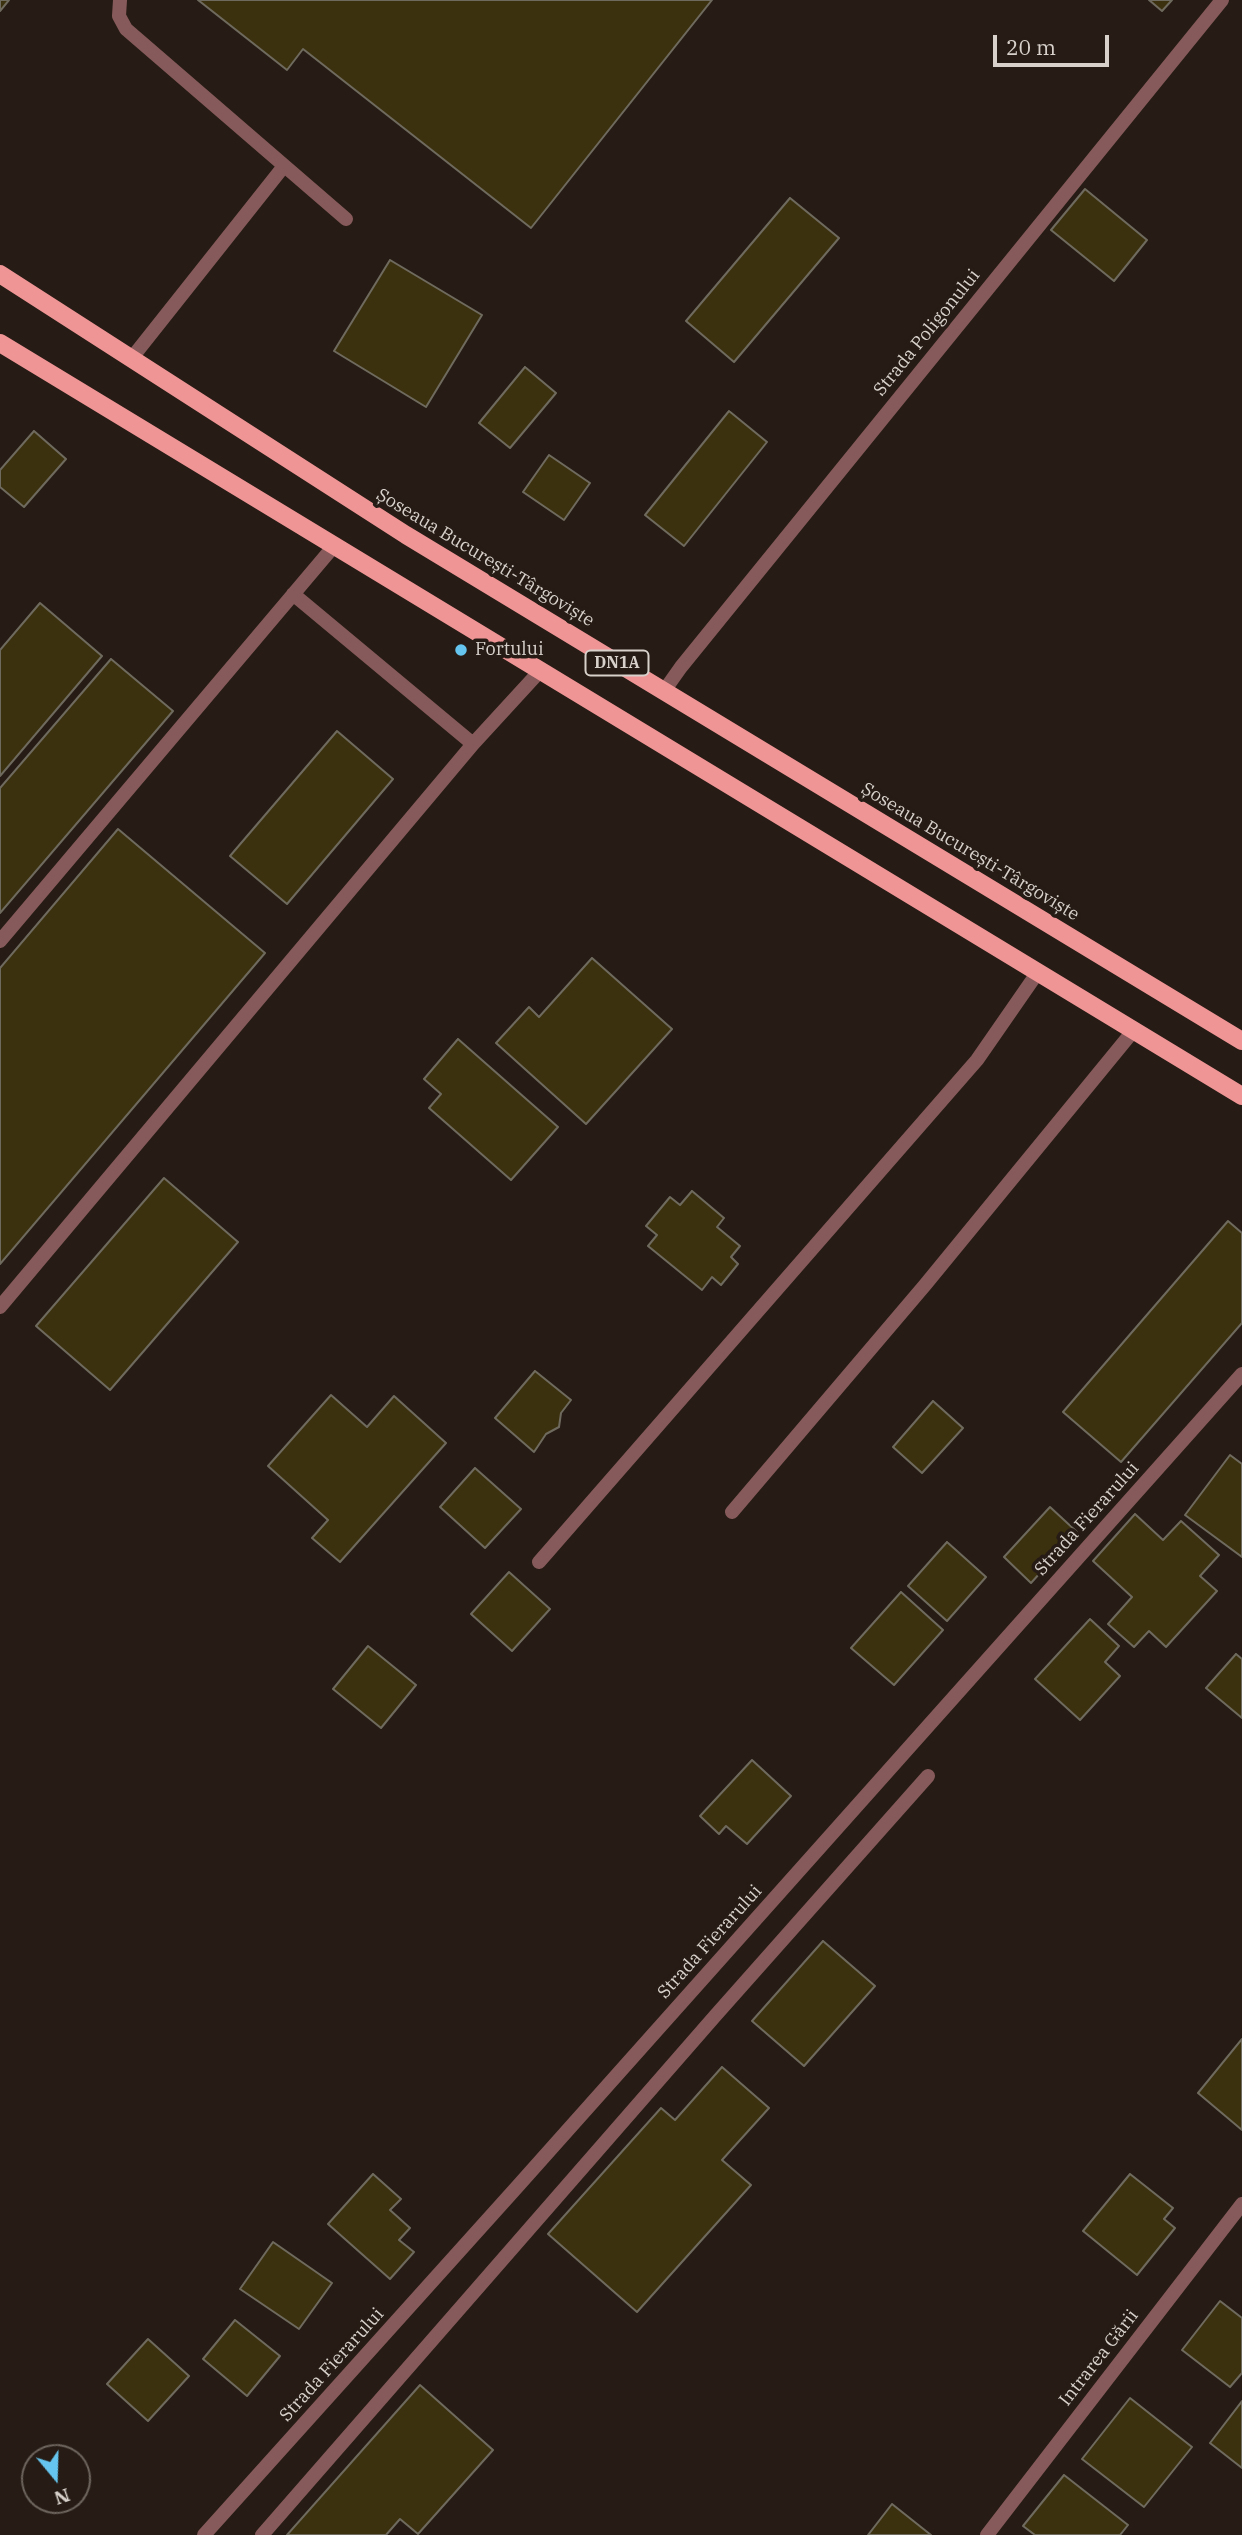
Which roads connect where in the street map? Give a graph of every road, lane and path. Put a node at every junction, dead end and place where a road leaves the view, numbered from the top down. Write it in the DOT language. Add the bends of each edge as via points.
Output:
graph roads {
  1 [pos="120,0"];
  2 [pos="1222,0"];
  3 [pos="284,166"];
  4 [pos="346,219"];
  5 [pos="0,274"];
  6 [pos="0,343"];
  7 [pos="131,359"];
  8 [pos="334,546"];
  9 [pos="293,594"];
  10 [pos="540,671"];
  11 [pos="664,691"];
  12 [pos="473,744"];
  13 [pos="0,941"];
  14 [pos="1038,972"];
  15 [pos="1134,1030"];
  16 [pos="1242,1041"];
  17 [pos="1242,1096"];
  18 [pos="0,1307"];
  19 [pos="1242,1374"];
  20 [pos="732,1512"];
  21 [pos="539,1562"];
  22 [pos="928,1776"];
  23 [pos="1242,2204"];
  24 [pos="204,2535"];
  25 [pos="262,2535"];
  26 [pos="987,2535"];
  1 -- 3 [label="street" via="119,16 126,29"];
  2 -- 11 [label="street, Strada Poligonului"];
  3 -- 4 [label="street"];
  3 -- 7 [label="street"];
  5 -- 7 [label="main road, Șoseaua București-Târgoviște / DN1A"];
  6 -- 8 [label="main road, DN1A"];
  7 -- 11 [label="main road, Șoseaua București-Târgoviște / DN1A" via="405,535"];
  8 -- 9 [label="street"];
  8 -- 10 [label="main road, DN1A"];
  9 -- 12 [label="street"];
  9 -- 13 [label="street"];
  10 -- 12 [label="street"];
  10 -- 14 [label="main road, DN1A"];
  11 -- 16 [label="main road, Șoseaua București-Târgoviște / DN1A"];
  12 -- 18 [label="street"];
  14 -- 15 [label="main road, DN1A"];
  14 -- 21 [label="street" via="977,1060"];
  15 -- 17 [label="main road, DN1A"];
  15 -- 20 [label="street"];
  19 -- 24 [label="street, Strada Fierarului"];
  22 -- 25 [label="street"];
  23 -- 26 [label="street, Intrarea Gării"];
}
